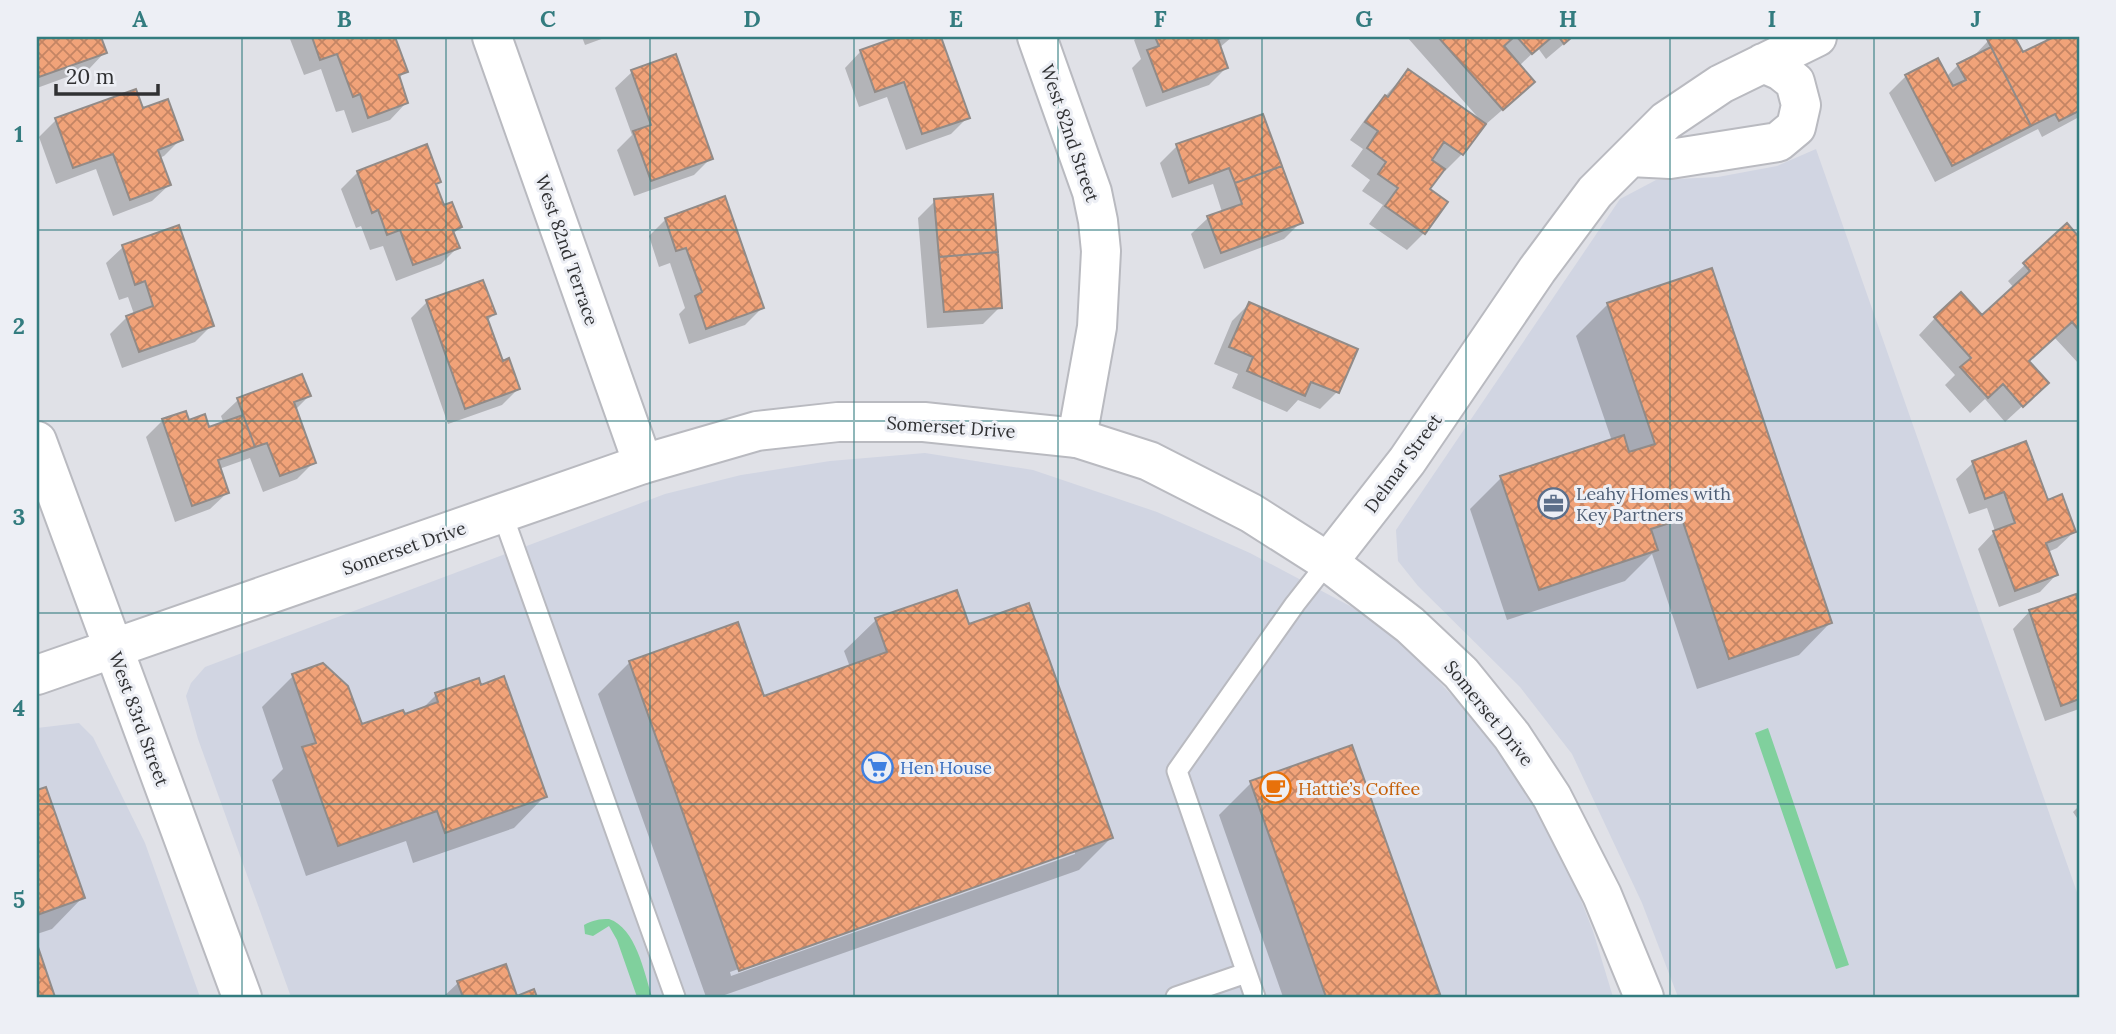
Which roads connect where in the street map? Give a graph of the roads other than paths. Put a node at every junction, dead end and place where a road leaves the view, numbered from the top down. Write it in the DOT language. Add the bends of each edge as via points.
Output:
graph roads {
  1 [pos="492,37"];
  2 [pos="1037,37"];
  3 [pos="1817,37"];
  4 [pos="1763,63"];
  5 [pos="1630,157"];
  6 [pos="1077,438"];
  7 [pos="37,441"];
  8 [pos="643,464"];
  9 [pos="502,513"];
  10 [pos="1328,562"];
  11 [pos="114,649"];
  12 [pos="37,675"];
  13 [pos="1246,973"];
  14 [pos="242,997"];
  15 [pos="676,997"];
  16 [pos="1176,997"];
  17 [pos="1255,997"];
  18 [pos="1644,997"];
  1 -- 8 [label="street, West 82nd Terrace"];
  2 -- 6 [label="street, West 82nd Street" via="1092,192 1101,251 1097,327"];
  3 -- 4 [label="street, Delmar Street"];
  4 -- 5 [label="street, Delmar Street" via="1721,83 1666,121"];
  4 -- 5 [label="street" via="1795,82 1801,105 1796,127 1778,142 1670,159"];
  5 -- 10 [label="street, Delmar Street" via="1595,192 1536,270 1407,461"];
  6 -- 8 [label="street, Somerset Drive" via="925,422 838,422 757,431"];
  6 -- 10 [label="street, Somerset Drive" via="1149,461 1251,513"];
  7 -- 11 [label="street, West 83rd Street"];
  8 -- 9 [label="street, Somerset Drive"];
  9 -- 11 [label="street, Somerset Drive"];
  9 -- 15 [label="lane"];
  10 -- 13 [label="lane, Delmar Street" via="1177,771"];
  10 -- 18 [label="street, Somerset Drive" via="1439,651 1512,736 1552,797 1602,895"];
  11 -- 12 [label="street, Somerset Drive"];
  11 -- 14 [label="street, West 83rd Street"];
  13 -- 16 [label="lane"];
  13 -- 17 [label="lane"];
}
